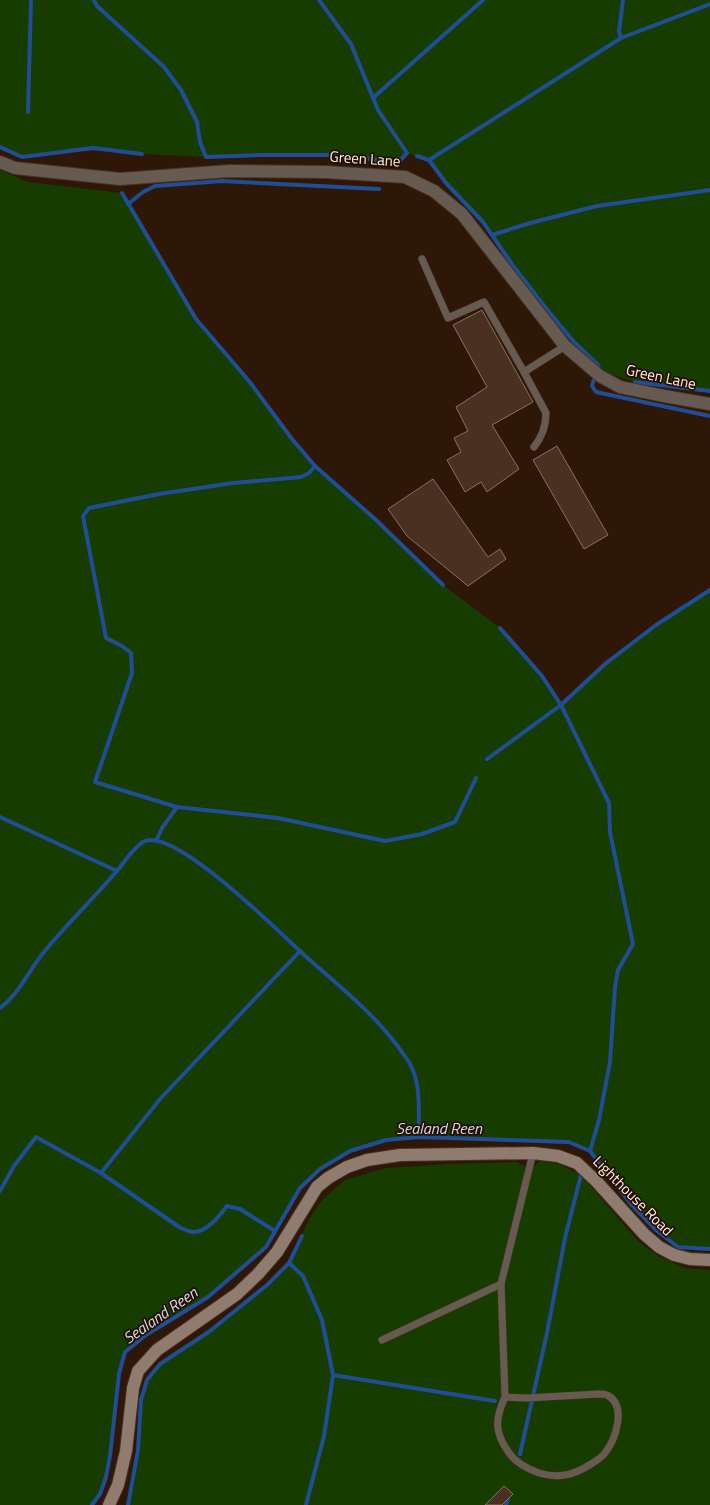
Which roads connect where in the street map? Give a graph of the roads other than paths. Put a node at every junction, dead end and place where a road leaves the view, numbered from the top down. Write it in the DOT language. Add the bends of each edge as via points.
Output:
graph roads {
  1 [pos="0,162"];
  2 [pos="422,259"];
  3 [pos="565,346"];
  4 [pos="524,372"];
  5 [pos="710,404"];
  6 [pos="534,447"];
  7 [pos="533,1153"];
  8 [pos="710,1260"];
  9 [pos="501,1284"];
  10 [pos="382,1340"];
  11 [pos="505,1397"];
  12 [pos="109,1505"];
  1 -- 3 [label="street, Green Lane" via="15,168 120,179 229,171 325,172 405,177 434,191 462,214"];
  2 -- 4 [label="lane" via="448,318 484,302"];
  3 -- 4 [label="lane"];
  3 -- 5 [label="street, Green Lane" via="600,376 620,387"];
  4 -- 6 [label="lane" via="546,413 542,433"];
  7 -- 8 [label="main road, Lighthouse Road" via="558,1156 577,1163 644,1234 660,1247 674,1255"];
  7 -- 9 [label="lane"];
  7 -- 12 [label="main road, Lighthouse Road" via="400,1155 367,1160 347,1167 317,1187 277,1252 258,1274 236,1294 157,1350 138,1370 133,1388 126,1451 118,1485"];
  9 -- 10 [label="lane"];
  9 -- 11 [label="lane"];
  11 -- 11 [label="lane" via="606,1395 618,1408 616,1431 606,1452 598,1460 577,1472 546,1475 516,1461 499,1435 498,1412"];
}
